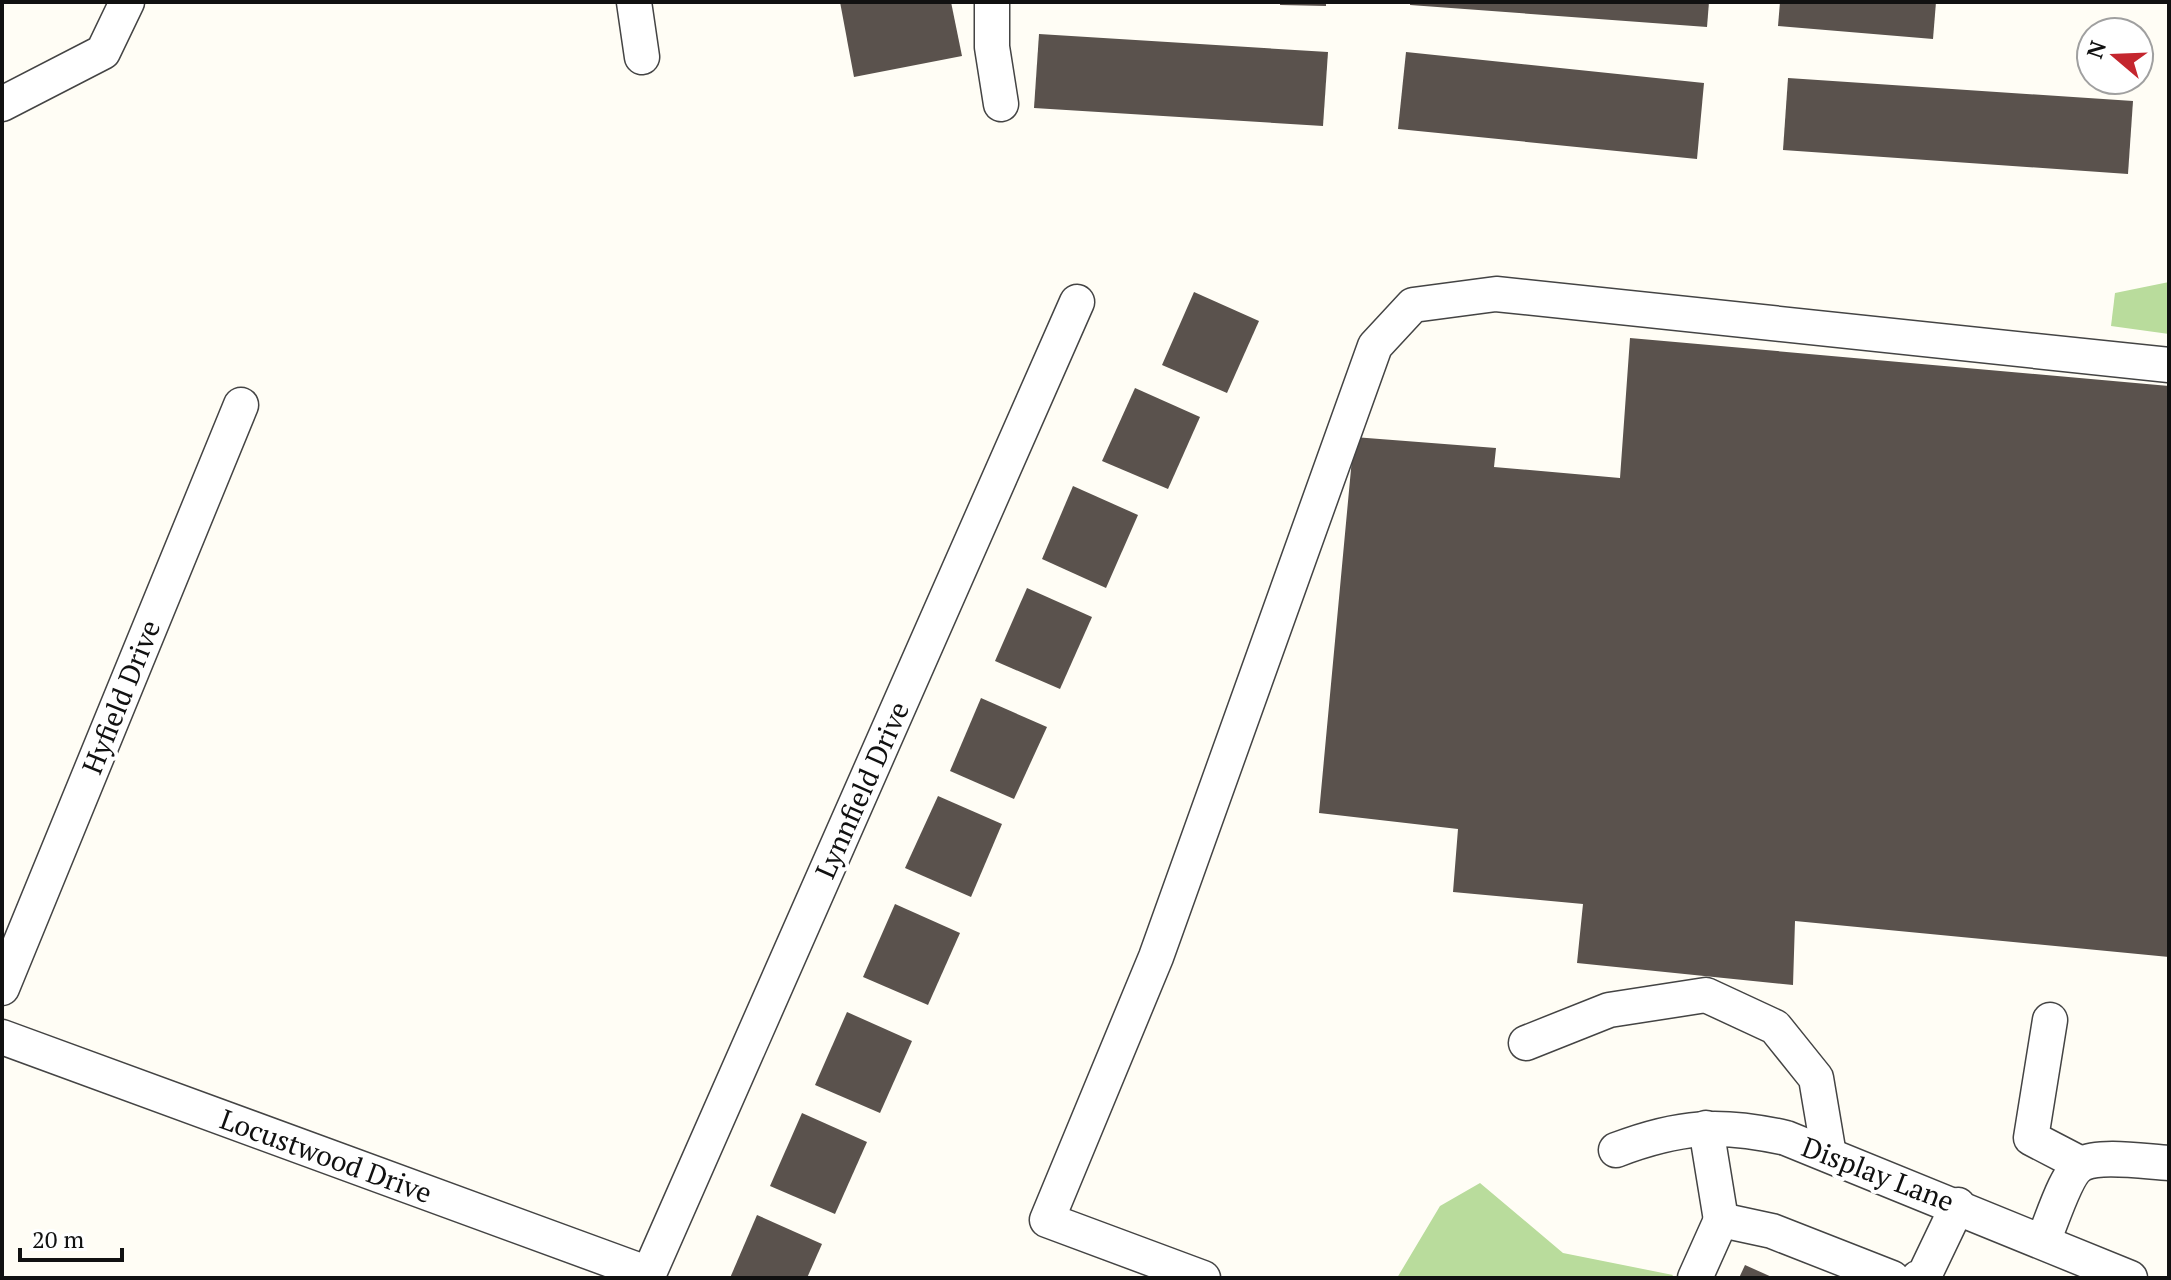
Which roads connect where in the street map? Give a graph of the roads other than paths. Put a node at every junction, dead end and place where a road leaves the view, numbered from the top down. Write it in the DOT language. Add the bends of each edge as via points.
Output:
graph roads {
  1 [pos="127,2"];
  2 [pos="634,2"];
  3 [pos="992,2"];
  4 [pos="642,57"];
  5 [pos="2,104"];
  6 [pos="1001,104"];
  7 [pos="1077,302"];
  8 [pos="2169,365"];
  9 [pos="241,405"];
  10 [pos="2,988"];
  11 [pos="2050,1020"];
  12 [pos="2,1037"];
  13 [pos="1526,1043"];
  14 [pos="1706,1128"];
  15 [pos="1616,1150"];
  16 [pos="1829,1155"];
  17 [pos="2169,1163"];
  18 [pos="2081,1164"];
  19 [pos="1958,1205"];
  20 [pos="1721,1220"];
  21 [pos="2043,1241"];
  22 [pos="648,1276"];
  23 [pos="1203,1278"];
  24 [pos="1695,1278"];
  25 [pos="1892,1278"];
  26 [pos="1918,1278"];
  27 [pos="2130,1278"];
  1 -- 5 [label="street" via="103,52"];
  2 -- 4 [label="street"];
  3 -- 6 [label="street"];
  7 -- 22 [label="street, Lynnfield Drive"];
  8 -- 23 [label="street" via="1496,294 1413,305 1375,346 1156,957 1047,1220"];
  9 -- 10 [label="street, Hyfield Drive"];
  11 -- 18 [label="street" via="2031,1138"];
  12 -- 22 [label="street, Locustwood Drive"];
  13 -- 16 [label="street" via="1609,1010 1706,995 1775,1027 1816,1078"];
  14 -- 15 [label="street, Display Lane" via="1656,1135"];
  14 -- 16 [label="street, Display Lane" via="1745,1129"];
  14 -- 20 [label="street"];
  16 -- 19 [label="street, Display Lane"];
  17 -- 18 [label="street"];
  18 -- 21 [label="street" via="2071,1175"];
  19 -- 21 [label="street, Display Lane"];
  19 -- 26 [label="street" via="1924,1276"];
  20 -- 24 [label="street"];
  20 -- 25 [label="street" via="1772,1231"];
  21 -- 27 [label="street, Display Lane"];
}
